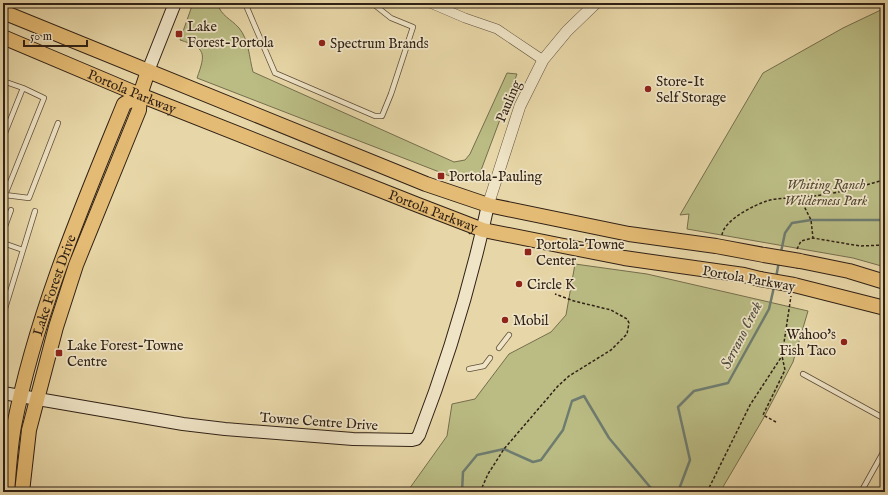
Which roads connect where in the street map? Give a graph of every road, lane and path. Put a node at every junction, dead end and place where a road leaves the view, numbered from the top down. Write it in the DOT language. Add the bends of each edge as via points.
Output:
graph roads {
  1 [pos="175,3"];
  2 [pos="245,3"];
  3 [pos="372,3"];
  4 [pos="430,3"];
  5 [pos="596,3"];
  6 [pos="3,12"];
  7 [pos="3,37"];
  8 [pos="543,60"];
  9 [pos="148,71"];
  10 [pos="3,81"];
  11 [pos="23,88"];
  12 [pos="140,95"];
  13 [pos="58,123"];
  14 [pos="3,138"];
  15 [pos="885,172"];
  16 [pos="881,181"];
  17 [pos="4,194"];
  18 [pos="802,198"];
  19 [pos="488,205"];
  20 [pos="11,210"];
  21 [pos="35,211"];
  22 [pos="885,223"];
  23 [pos="483,230"];
  24 [pos="3,232"];
  25 [pos="814,238"];
  26 [pos="3,244"];
  27 [pos="885,245"];
  28 [pos="720,247"];
  29 [pos="23,250"];
  30 [pos="798,258"];
  31 [pos="849,271"];
  32 [pos="885,273"];
  33 [pos="885,282"];
  34 [pos="792,289"];
  35 [pos="556,294"];
  36 [pos="885,308"];
  37 [pos="3,315"];
  38 [pos="509,335"];
  39 [pos="498,348"];
  40 [pos="782,356"];
  41 [pos="490,358"];
  42 [pos="469,369"];
  43 [pos="803,374"];
  44 [pos="3,392"];
  45 [pos="21,396"];
  46 [pos="37,398"];
  47 [pos="885,419"];
  48 [pos="776,422"];
  49 [pos="885,449"];
  50 [pos="7,492"];
  51 [pos="22,492"];
  52 [pos="480,492"];
  53 [pos="707,492"];
  54 [pos="861,492"];
  1 -- 9 [label="main road, Lake Forest Drive"];
  2 -- 3 [label="lane" via="275,73 375,116 382,116 413,28 391,18"];
  4 -- 8 [label="street" via="496,30"];
  5 -- 8 [label="street, Pauling" via="567,31"];
  6 -- 9 [label="main road, Portola Parkway"];
  7 -- 12 [label="main road, Portola Parkway"];
  8 -- 19 [label="street, Pauling" via="520,106"];
  9 -- 12 [label="main road, Lake Forest Drive"];
  9 -- 19 [label="main road, Portola Parkway" via="426,184"];
  10 -- 11 [label="lane"];
  11 -- 14 [label="lane"];
  11 -- 17 [label="lane" via="44,98"];
  12 -- 23 [label="main road, Portola Parkway"];
  12 -- 45 [label="main road, Lake Forest Drive" via="124,104 70,238 43,315"];
  12 -- 46 [label="main road, Lake Forest Drive" via="139,110 76,264"];
  13 -- 17 [label="lane" via="29,198"];
  15 -- 16 [label="path"];
  16 -- 18 [label="path" via="856,189"];
  16 -- 22 [label="path"];
  18 -- 25 [label="path"];
  18 -- 28 [label="path" via="766,201 741,213 722,231"];
  19 -- 23 [label="main road, Pauling"];
  19 -- 28 [label="main road, Portola Parkway" via="629,234"];
  20 -- 24 [label="lane"];
  21 -- 29 [label="lane"];
  23 -- 34 [label="main road, Portola Parkway, bridge" via="624,258 744,275"];
  23 -- 46 [label="main road, Towne Centre Drive" via="469,286 436,390 416,439 353,439 226,430"];
  25 -- 27 [label="path" via="860,246"];
  25 -- 30 [label="path" via="801,241"];
  26 -- 29 [label="lane"];
  28 -- 30 [label="main road, Portola Parkway, bridge"];
  29 -- 37 [label="lane"];
  30 -- 31 [label="main road, Portola Parkway"];
  31 -- 32 [label="main road" via="863,267"];
  31 -- 33 [label="main road, Portola Parkway"];
  34 -- 36 [label="main road, Portola Parkway"];
  34 -- 40 [label="path"];
  35 -- 52 [label="path" via="611,310 629,323 627,334 611,350 569,376 558,386 504,449"];
  38 -- 39 [label="lane"];
  40 -- 48 [label="path" via="785,370 763,415"];
  40 -- 53 [label="path" via="750,405"];
  41 -- 42 [label="lane" via="484,366"];
  43 -- 47 [label="lane"];
  44 -- 45 [label="main road, Towne Centre Drive"];
  45 -- 46 [label="main road, Towne Centre Drive"];
  45 -- 50 [label="main road, Lake Forest Drive" via="14,427"];
  46 -- 51 [label="main road, Lake Forest Drive" via="29,430"];
  49 -- 54 [label="lane"];
}
